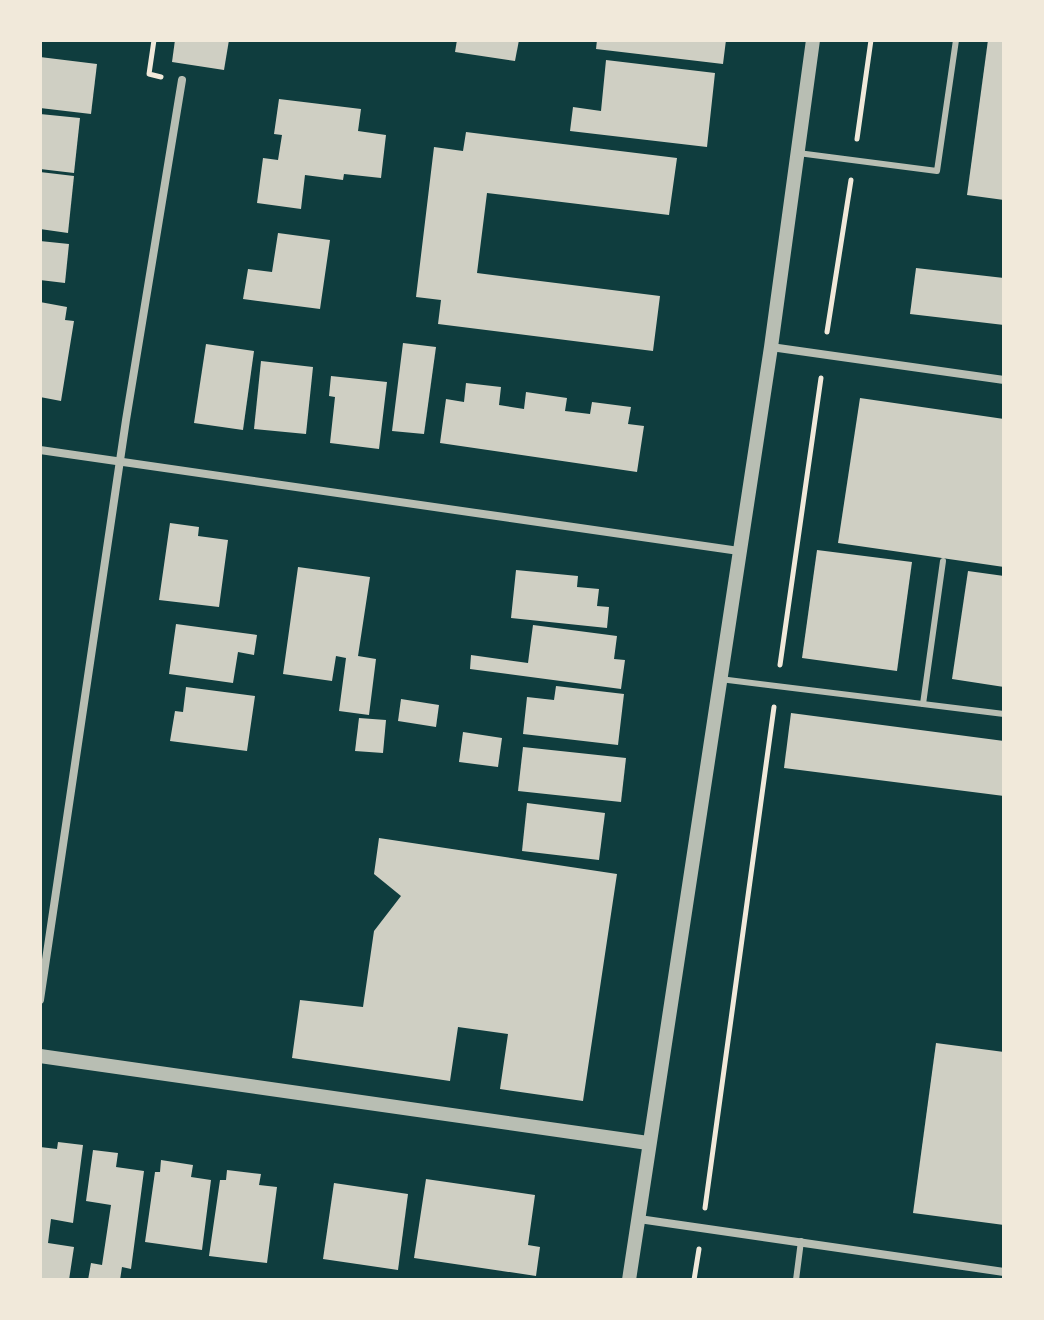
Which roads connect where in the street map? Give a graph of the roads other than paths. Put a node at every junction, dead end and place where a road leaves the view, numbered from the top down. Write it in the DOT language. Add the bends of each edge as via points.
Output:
graph roads {
  1 [pos="813,40"];
  2 [pos="956,40"];
  3 [pos="182,80"];
  4 [pos="798,153"];
  5 [pos="771,347"];
  6 [pos="1004,380"];
  7 [pos="40,450"];
  8 [pos="121,462"];
  9 [pos="739,551"];
  10 [pos="943,561"];
  11 [pos="720,679"];
  12 [pos="923,704"];
  13 [pos="1004,714"];
  14 [pos="40,1000"];
  15 [pos="40,1056"];
  16 [pos="648,1143"];
  17 [pos="639,1219"];
  18 [pos="801,1241"];
  19 [pos="1004,1272"];
  20 [pos="629,1280"];
  21 [pos="796,1280"];
  1 -- 4 [label="street"];
  2 -- 4 [label="lane" via="937,171"];
  3 -- 8 [label="street"];
  4 -- 5 [label="street"];
  5 -- 6 [label="street"];
  5 -- 9 [label="street"];
  7 -- 8 [label="street"];
  8 -- 9 [label="street"];
  8 -- 14 [label="street"];
  9 -- 11 [label="street"];
  10 -- 12 [label="lane"];
  11 -- 12 [label="lane"];
  11 -- 16 [label="street"];
  12 -- 13 [label="lane"];
  15 -- 16 [label="street"];
  16 -- 17 [label="street"];
  17 -- 18 [label="street"];
  17 -- 20 [label="street"];
  18 -- 19 [label="street"];
  18 -- 21 [label="lane"];
}
